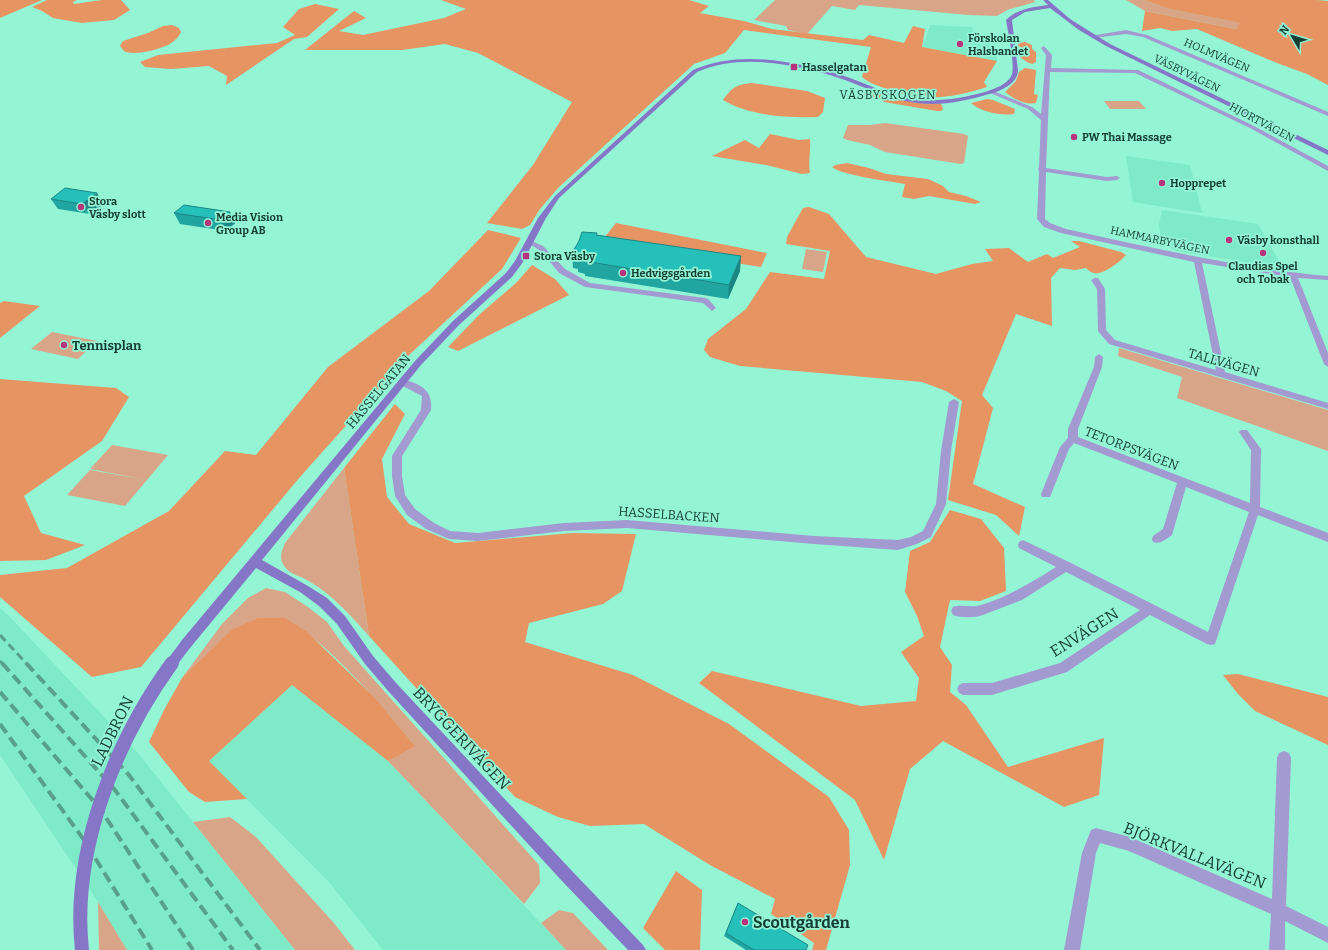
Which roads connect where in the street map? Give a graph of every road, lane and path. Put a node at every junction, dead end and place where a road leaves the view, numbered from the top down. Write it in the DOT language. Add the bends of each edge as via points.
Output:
graph roads {
  1 [pos="1045,0"];
  2 [pos="1051,6"];
  3 [pos="1093,36"];
  4 [pos="1044,48"];
  5 [pos="1048,70"];
  6 [pos="991,92"];
  7 [pos="1328,114"];
  8 [pos="1044,119"];
  9 [pos="1328,153"];
  10 [pos="1041,169"];
  11 [pos="1328,169"];
  12 [pos="1117,178"];
  13 [pos="529,243"];
  14 [pos="1198,260"];
  15 [pos="1292,275"];
  16 [pos="1328,278"];
  17 [pos="1096,280"];
  18 [pos="712,308"];
  19 [pos="1100,357"];
  20 [pos="1328,364"];
  21 [pos="1220,374"];
  22 [pos="402,382"];
  23 [pos="954,402"];
  24 [pos="1328,406"];
  25 [pos="1244,432"];
  26 [pos="1072,440"];
  27 [pos="1182,482"];
  28 [pos="1046,494"];
  29 [pos="1255,510"];
  30 [pos="1328,538"];
  31 [pos="1157,539"];
  32 [pos="1023,545"];
  33 [pos="253,561"];
  34 [pos="1067,566"];
  35 [pos="1150,609"];
  36 [pos="957,611"];
  37 [pos="963,689"];
  38 [pos="1284,758"];
  39 [pos="1278,908"];
  40 [pos="1328,935"];
  41 [pos="82,950"];
  42 [pos="638,950"];
  43 [pos="1072,950"];
  44 [pos="1277,950"];
  1 -- 2 [label="street, VÄSBYVÄGEN"];
  2 -- 3 [label="street, VÄSBYVÄGEN"];
  2 -- 6 [label="street, HASSELGATAN" via="1020,12 1009,20 1016,72 1011,82"];
  3 -- 7 [label="street, HOLMVÄGEN" via="1126,32 1145,36"];
  3 -- 9 [label="street, VÄSBYVÄGEN"];
  4 -- 5 [label="street, HAMMARBYVÄGEN" via="1049,55"];
  5 -- 8 [label="street, HAMMARBYVÄGEN"];
  5 -- 11 [label="street, HJORTVÄGEN" via="1136,71 1252,127"];
  6 -- 8 [label="street" via="1030,108"];
  6 -- 13 [label="street, HASSELGATAN" via="949,102 918,101 885,94 816,69 742,60 710,64 695,71 557,197"];
  8 -- 10 [label="street, HAMMARBYVÄGEN"];
  10 -- 12 [label="street" via="1107,179"];
  10 -- 14 [label="street, HAMMARBYVÄGEN" via="1041,219 1046,225"];
  13 -- 18 [label="street" via="538,245 561,271 578,281 704,301"];
  13 -- 22 [label="street, HASSELGATAN" via="509,275 456,323"];
  14 -- 15 [label="street, HAMMARBYVÄGEN"];
  14 -- 21 [label="street"];
  15 -- 16 [label="street, HAMMARBYVÄGEN"];
  15 -- 20 [label="street"];
  17 -- 21 [label="street, TALLVÄGEN" via="1101,289 1102,331 1112,342"];
  19 -- 26 [label="street, TETORPSVÄGEN" via="1073,429"];
  21 -- 24 [label="street, TALLVÄGEN"];
  22 -- 23 [label="street, HASSELBACKEN" via="415,386 426,395 427,402 426,410 397,456 400,496 411,512 430,526 449,535 478,537 564,527 628,524 814,540 898,544 913,540 927,534 941,504"];
  22 -- 33 [label="street, HASSELGATAN"];
  25 -- 29 [label="street" via="1256,449"];
  26 -- 27 [label="street, TETORPSVÄGEN"];
  26 -- 28 [label="street, TETORPSVÄGEN" via="1065,447"];
  27 -- 29 [label="street, TETORPSVÄGEN"];
  27 -- 31 [label="street, TETORPSVÄGEN" via="1168,532"];
  29 -- 30 [label="street, TETORPSVÄGEN"];
  29 -- 35 [label="street, ENVÄGEN" via="1210,640"];
  32 -- 34 [label="street, ENVÄGEN"];
  33 -- 41 [label="street, LADBRON, bridge" via="151,692 118,753 100,799 89,841 80,914"];
  33 -- 42 [label="street, BRYGGERIVÄGEN" via="304,589 323,602 341,620 393,688"];
  34 -- 35 [label="street, ENVÄGEN"];
  34 -- 36 [label="street" via="1018,596 979,611"];
  35 -- 37 [label="street, ENVÄGEN" via="1063,668 992,689"];
  38 -- 39 [label="street, BJÖRKVALLAVÄGEN"];
  39 -- 40 [label="street, BJÖRKVALLAVÄGEN"];
  39 -- 43 [label="street, BJÖRKVALLAVÄGEN" via="1130,844 1096,836 1089,853"];
  39 -- 44 [label="street, BJÖRKVALLAVÄGEN"];
}
